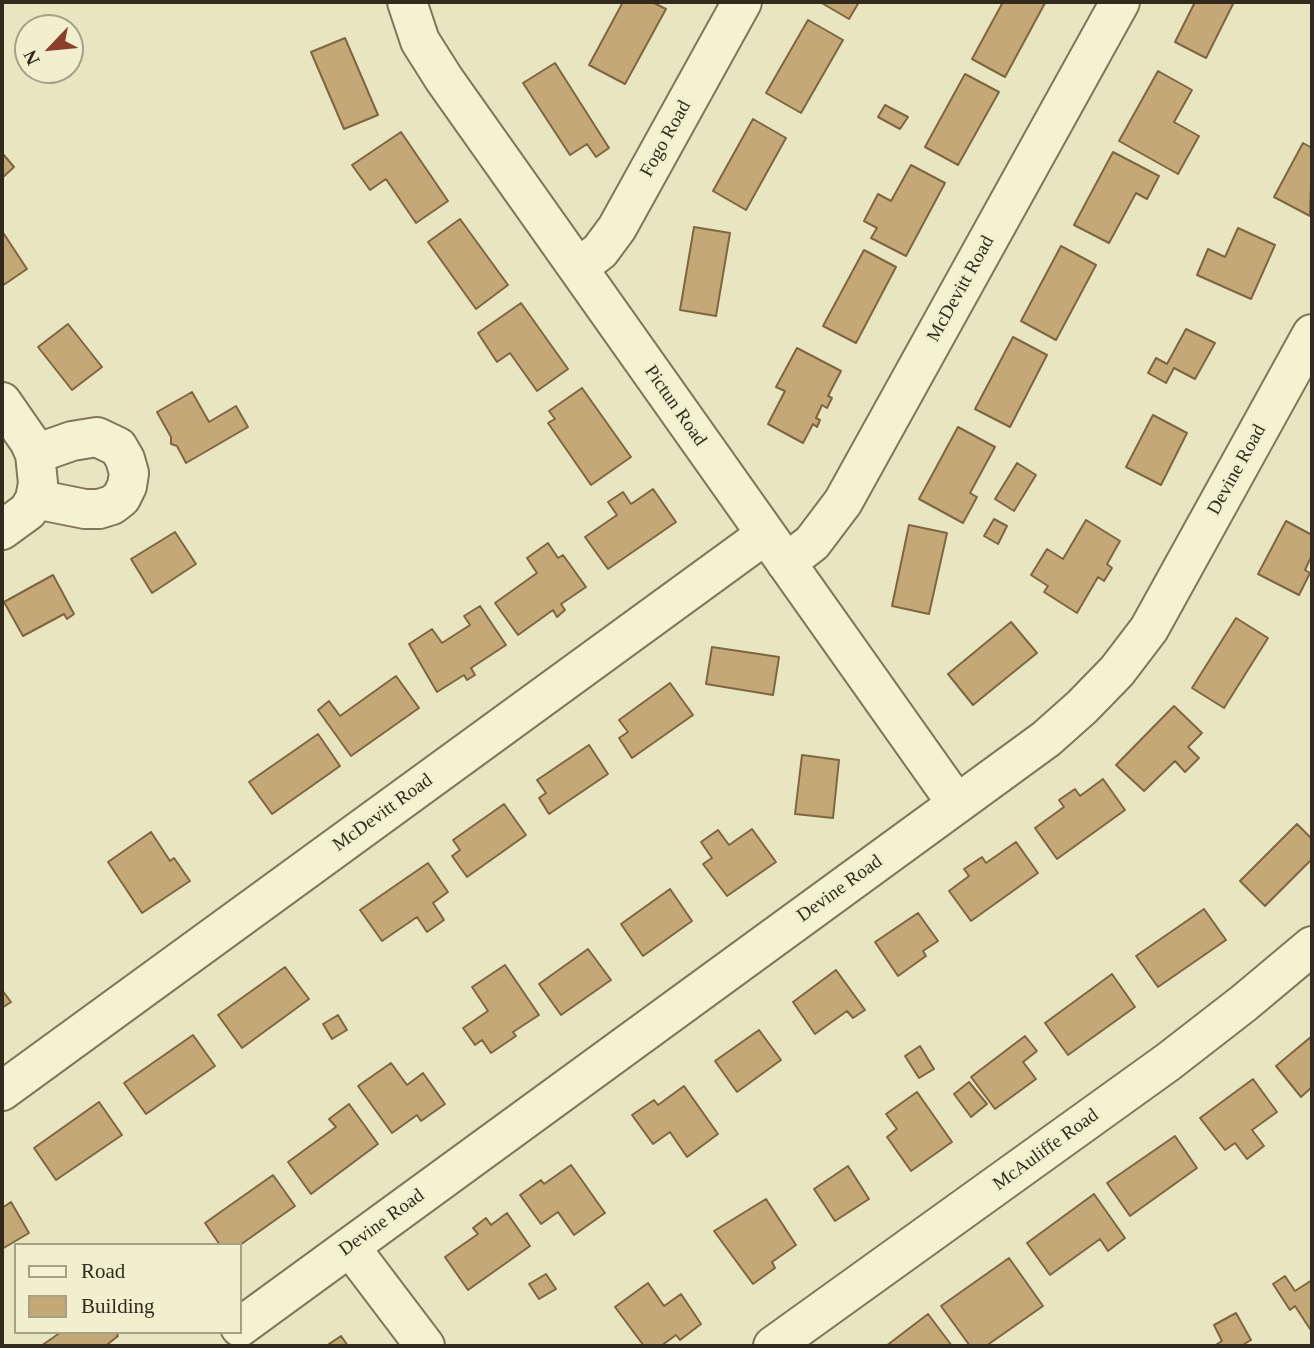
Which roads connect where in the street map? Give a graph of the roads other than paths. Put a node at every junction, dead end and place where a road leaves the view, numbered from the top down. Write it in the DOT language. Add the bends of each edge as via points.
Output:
graph roads {
  1 [pos="407,2"];
  2 [pos="742,2"];
  3 [pos="1120,2"];
  4 [pos="578,268"];
  5 [pos="1312,334"];
  6 [pos="2,402"];
  7 [pos="35,454"];
  8 [pos="35,499"];
  9 [pos="2,530"];
  10 [pos="775,549"];
  11 [pos="957,804"];
  12 [pos="1312,946"];
  13 [pos="2,1091"];
  14 [pos="350,1247"];
  15 [pos="242,1326"];
  16 [pos="229,1334"];
  17 [pos="213,1346"];
  18 [pos="425,1346"];
  19 [pos="773,1346"];
  1 -- 4 [label="street, Pictun Road" via="431,59"];
  2 -- 4 [label="street, Fogo Road" via="617,228 600,251"];
  3 -- 10 [label="street, McDevitt Road" via="844,502 812,543"];
  4 -- 10 [label="street, Pictun Road"];
  5 -- 11 [label="street, Devine Road" via="1134,650 1101,690 1063,725"];
  6 -- 7 [label="street"];
  7 -- 8 [label="street"];
  7 -- 8 [label="street" via="97,437 118,447 129,472 121,498 100,509"];
  8 -- 9 [label="street"];
  10 -- 11 [label="street, Pictun Road"];
  10 -- 13 [label="street, McDevitt Road"];
  11 -- 14 [label="street, Devine Road"];
  12 -- 19 [label="street, McAuliffe Road" via="1168,1062"];
  14 -- 15 [label="street, Devine Road"];
  14 -- 18 [label="street"];
  16 -- 17 [label="street"];
}
